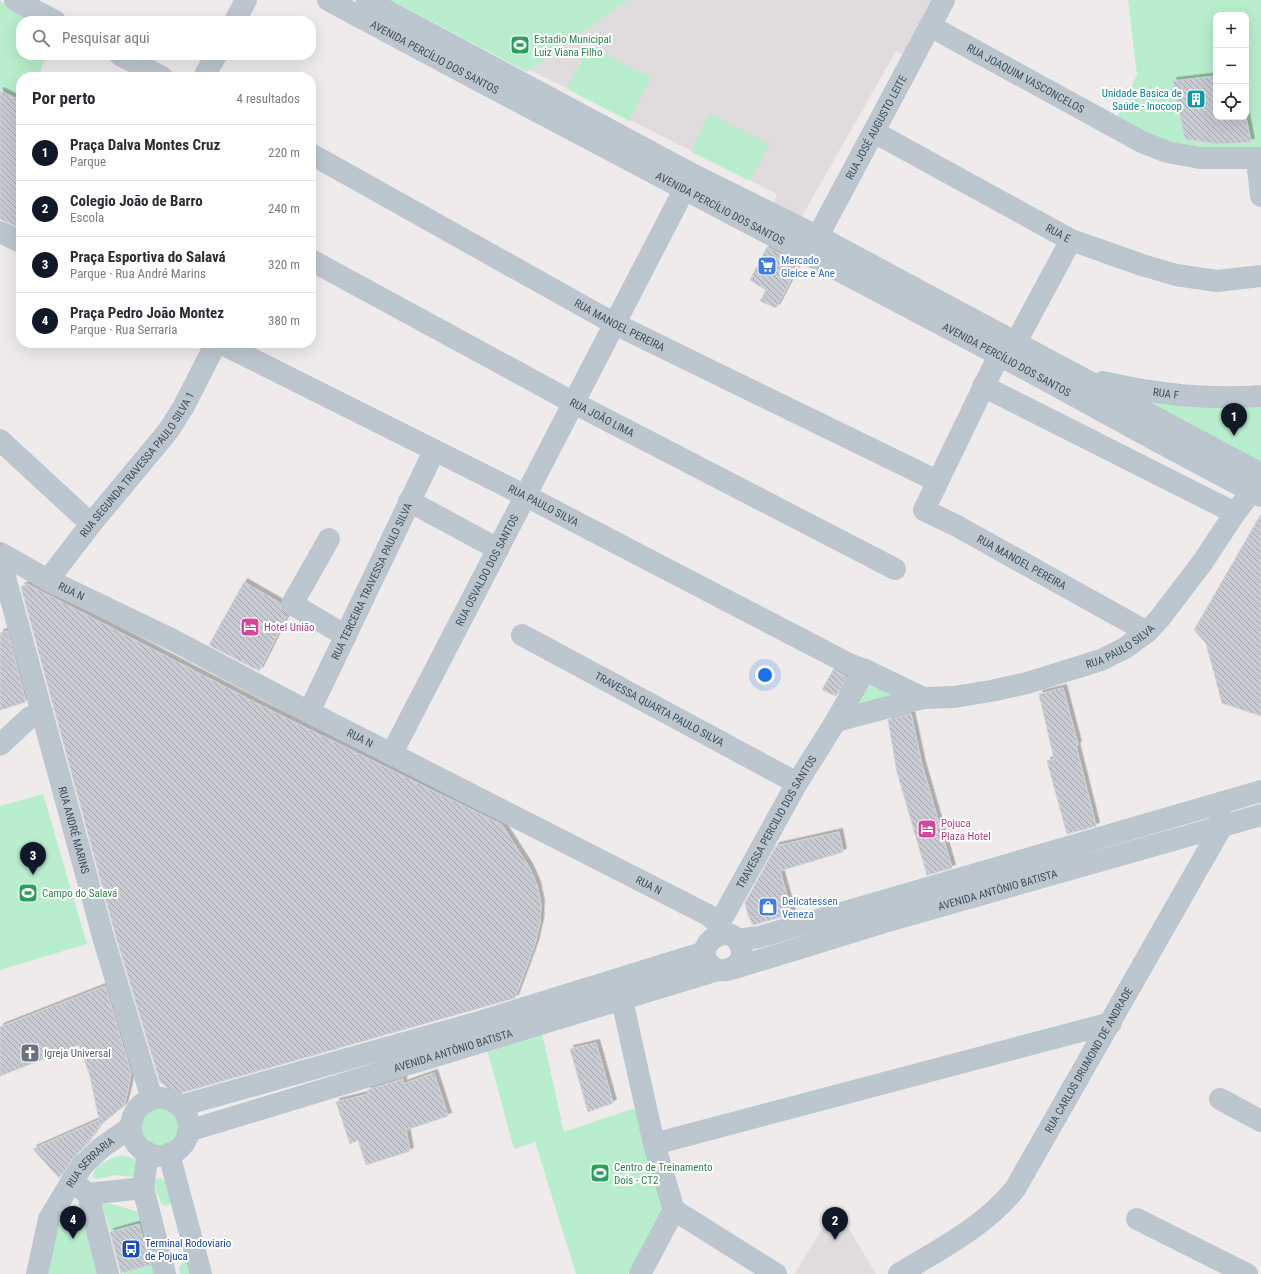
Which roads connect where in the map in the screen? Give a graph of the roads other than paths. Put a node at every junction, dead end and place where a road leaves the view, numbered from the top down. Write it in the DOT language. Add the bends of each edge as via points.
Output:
graph roads {
  1 [pos="15,0"];
  2 [pos="246,0"];
  3 [pos="328,0"];
  4 [pos="367,0"];
  5 [pos="944,0"];
  6 [pos="45,16"];
  7 [pos="238,16"];
  8 [pos="930,26"];
  9 [pos="130,60"];
  10 [pos="213,60"];
  11 [pos="152,72"];
  12 [pos="207,72"];
  13 [pos="547,107"];
  14 [pos="874,132"];
  15 [pos="316,157"];
  16 [pos="1259,158"];
  17 [pos="687,181"];
  18 [pos="1261,196"];
  19 [pos="0,232"];
  20 [pos="16,240"];
  21 [pos="1071,240"];
  22 [pos="814,246"];
  23 [pos="316,263"];
  24 [pos="1261,276"];
  25 [pos="615,324"];
  26 [pos="1016,342"];
  27 [pos="213,348"];
  28 [pos="230,348"];
  29 [pos="999,355"];
  30 [pos="1067,382"];
  31 [pos="983,386"];
  32 [pos="1261,396"];
  33 [pos="574,403"];
  34 [pos="0,440"];
  35 [pos="434,451"];
  36 [pos="937,481"];
  37 [pos="1258,487"];
  38 [pos="526,496"];
  39 [pos="409,501"];
  40 [pos="1235,513"];
  41 [pos="91,524"];
  42 [pos="329,540"];
  43 [pos="498,549"];
  44 [pos="0,553"];
  45 [pos="0,559"];
  46 [pos="896,569"];
  47 [pos="42,576"];
  48 [pos="10,594"];
  49 [pos="1147,632"];
  50 [pos="522,635"];
  51 [pos="346,636"];
  52 [pos="865,670"];
  53 [pos="923,698"];
  54 [pos="42,712"];
  55 [pos="309,712"];
  56 [pos="836,721"];
  57 [pos="0,745"];
  58 [pos="392,753"];
  59 [pos="796,783"];
  60 [pos="1261,791"];
  61 [pos="1218,804"];
  62 [pos="1261,815"];
  63 [pos="1222,826"];
  64 [pos="726,933"];
  65 [pos="705,952"];
  66 [pos="726,969"];
  67 [pos="622,1000"];
  68 [pos="538,1015"];
  69 [pos="1111,1023"];
  70 [pos="152,1099"];
  71 [pos="1220,1099"];
  72 [pos="180,1106"];
  73 [pos="1261,1121"];
  74 [pos="131,1127"];
  75 [pos="188,1131"];
  76 [pos="654,1144"];
  77 [pos="159,1154"];
  78 [pos="80,1188"];
  79 [pos="143,1188"];
  80 [pos="674,1210"];
  81 [pos="1137,1219"];
  82 [pos="191,1235"];
  83 [pos="158,1244"];
  84 [pos="37,1274"];
  85 [pos="108,1274"];
  86 [pos="165,1274"];
  87 [pos="202,1274"];
  88 [pos="640,1274"];
  89 [pos="776,1274"];
  90 [pos="899,1274"];
  91 [pos="1248,1274"];
  1 -- 6 [label="street"];
  2 -- 7 [label="street"];
  3 -- 13 [label="street, AVENIDA PERCÍLIO DOS SANTOS"];
  4 -- 13 [label="street, AVENIDA PERCÍLIO DOS SANTOS"];
  5 -- 8 [label="street, RUA JOSÉ AUGUSTO LEITE"];
  8 -- 14 [label="street, RUA JOSÉ AUGUSTO LEITE"];
  8 -- 16 [label="street, RUA JOAQUIM VASCONCELOS" via="1142,142 1167,152 1200,158"];
  9 -- 11 [label="street"];
  10 -- 12 [label="street"];
  13 -- 17 [label="street, AVENIDA PERCÍLIO DOS SANTOS"];
  14 -- 21 [label="street, RUA E"];
  14 -- 22 [label="street, RUA JOSÉ AUGUSTO LEITE"];
  15 -- 25 [label="street, RUA MANOEL PEREIRA"];
  16 -- 18 [label="street"];
  17 -- 22 [label="street, AVENIDA PERCÍLIO DOS SANTOS"];
  17 -- 25 [label="street, RUA OSVALDO DOS SANTOS"];
  19 -- 20 [label="street"];
  21 -- 24 [label="street, RUA E" via="1176,275 1217,281"];
  21 -- 26 [label="street"];
  22 -- 26 [label="street, AVENIDA PERCÍLIO DOS SANTOS"];
  22 -- 29 [label="street, AVENIDA PERCÍLIO DOS SANTOS"];
  23 -- 33 [label="street, RUA JOÃO LIMA"];
  25 -- 33 [label="street, RUA OSVALDO DOS SANTOS"];
  25 -- 36 [label="street, RUA MANOEL PEREIRA"];
  26 -- 30 [label="street, AVENIDA PERCÍLIO DOS SANTOS"];
  27 -- 41 [label="street, RUA SEGUNDA TRAVESSA PAULO SILVA 1" via="169,430"];
  28 -- 35 [label="street, RUA PAULO SILVA"];
  29 -- 30 [label="street, AVENIDA PERCÍLIO DOS SANTOS"];
  29 -- 31 [label="street, RUA MANOEL PEREIRA"];
  30 -- 32 [label="street, RUA F" via="1205,397"];
  30 -- 37 [label="street, AVENIDA PERCÍLIO DOS SANTOS"];
  31 -- 36 [label="street, RUA MANOEL PEREIRA"];
  31 -- 40 [label="street"];
  33 -- 38 [label="street, RUA OSVALDO DOS SANTOS"];
  33 -- 46 [label="street, RUA JOÃO LIMA"];
  34 -- 41 [label="street"];
  35 -- 38 [label="street, RUA PAULO SILVA"];
  35 -- 39 [label="street, RUA TERCEIRA TRAVESSA PAULO SILVA"];
  36 -- 49 [label="street, RUA MANOEL PEREIRA" via="924,510"];
  37 -- 40 [label="street, RUA PAULO SILVA"];
  38 -- 43 [label="street, RUA OSVALDO DOS SANTOS"];
  38 -- 52 [label="street, RUA PAULO SILVA"];
  39 -- 43 [label="street"];
  39 -- 51 [label="street, RUA TERCEIRA TRAVESSA PAULO SILVA"];
  40 -- 49 [label="street, RUA PAULO SILVA" via="1202,563"];
  41 -- 47 [label="street, RUA SEGUNDA TRAVESSA PAULO SILVA 1"];
  42 -- 51 [label="street" via="292,604"];
  43 -- 58 [label="street, RUA OSVALDO DOS SANTOS"];
  44 -- 47 [label="street, RUA N"];
  45 -- 48 [label="street, RUA ANDRÉ MARINS"];
  47 -- 48 [label="street" via="26,574 17,579"];
  47 -- 55 [label="street, RUA N" via="174,640"];
  48 -- 54 [label="street, RUA ANDRÉ MARINS"];
  49 -- 53 [label="street, RUA PAULO SILVA" via="1125,648 1101,660 1060,673 991,691 954,697"];
  50 -- 59 [label="street, TRAVESSA QUARTA PAULO SILVA"];
  51 -- 55 [label="street, RUA TERCEIRA TRAVESSA PAULO SILVA"];
  52 -- 53 [label="street, RUA PAULO SILVA"];
  52 -- 56 [label="street"];
  53 -- 56 [label="street, RUA PAULO SILVA"];
  54 -- 57 [label="street" via="29,718"];
  54 -- 70 [label="street, RUA ANDRÉ MARINS" via="104,940"];
  55 -- 58 [label="street, RUA N"];
  56 -- 59 [label="street, TRAVESSA PERCILIO DOS SANTOS"];
  58 -- 64 [label="street, RUA N" via="708,915"];
  59 -- 64 [label="street, TRAVESSA PERCILIO DOS SANTOS"];
  60 -- 61 [label="street, AVENIDA ANTÔNIO BATISTA"];
  61 -- 63 [label="street"];
  61 -- 64 [label="street, AVENIDA ANTÔNIO BATISTA" via="758,937"];
  62 -- 63 [label="street, AVENIDA ANTÔNIO BATISTA"];
  63 -- 66 [label="street, AVENIDA ANTÔNIO BATISTA"];
  63 -- 69 [label="street, RUA CARLOS DRUMOND DE ANDRADE"];
  64 -- 65 [label="street" via="710,940"];
  64 -- 66 [label="street" via="742,952 741,958"];
  65 -- 66 [label="street" via="708,963"];
  65 -- 68 [label="street, AVENIDA ANTÔNIO BATISTA"];
  66 -- 67 [label="street, AVENIDA ANTÔNIO BATISTA"];
  67 -- 68 [label="street, AVENIDA ANTÔNIO BATISTA"];
  67 -- 76 [label="street"];
  68 -- 72 [label="street, AVENIDA ANTÔNIO BATISTA"];
  68 -- 75 [label="street, AVENIDA ANTÔNIO BATISTA"];
  69 -- 76 [label="street"];
  69 -- 90 [label="street, RUA CARLOS DRUMOND DE ANDRADE" via="1015,1189 1001,1206 978,1226"];
  70 -- 72 [label="street" via="162,1098"];
  70 -- 74 [label="street" via="137,1109"];
  71 -- 73 [label="street"];
  72 -- 75 [label="street" via="187,1117"];
  74 -- 77 [label="street" via="136,1143"];
  74 -- 78 [label="street, RUA SERRARIA" via="101,1148 84,1164"];
  75 -- 77 [label="street" via="182,1145"];
  76 -- 80 [label="street"];
  77 -- 79 [label="street"];
  77 -- 82 [label="street"];
  78 -- 79 [label="street"];
  78 -- 84 [label="street, RUA SERRARIA" via="49,1220"];
  78 -- 85 [label="street"];
  79 -- 83 [label="street"];
  80 -- 88 [label="street"];
  80 -- 89 [label="street"];
  81 -- 91 [label="street"];
  82 -- 83 [label="street"];
  82 -- 87 [label="street"];
  83 -- 86 [label="street"];
}
